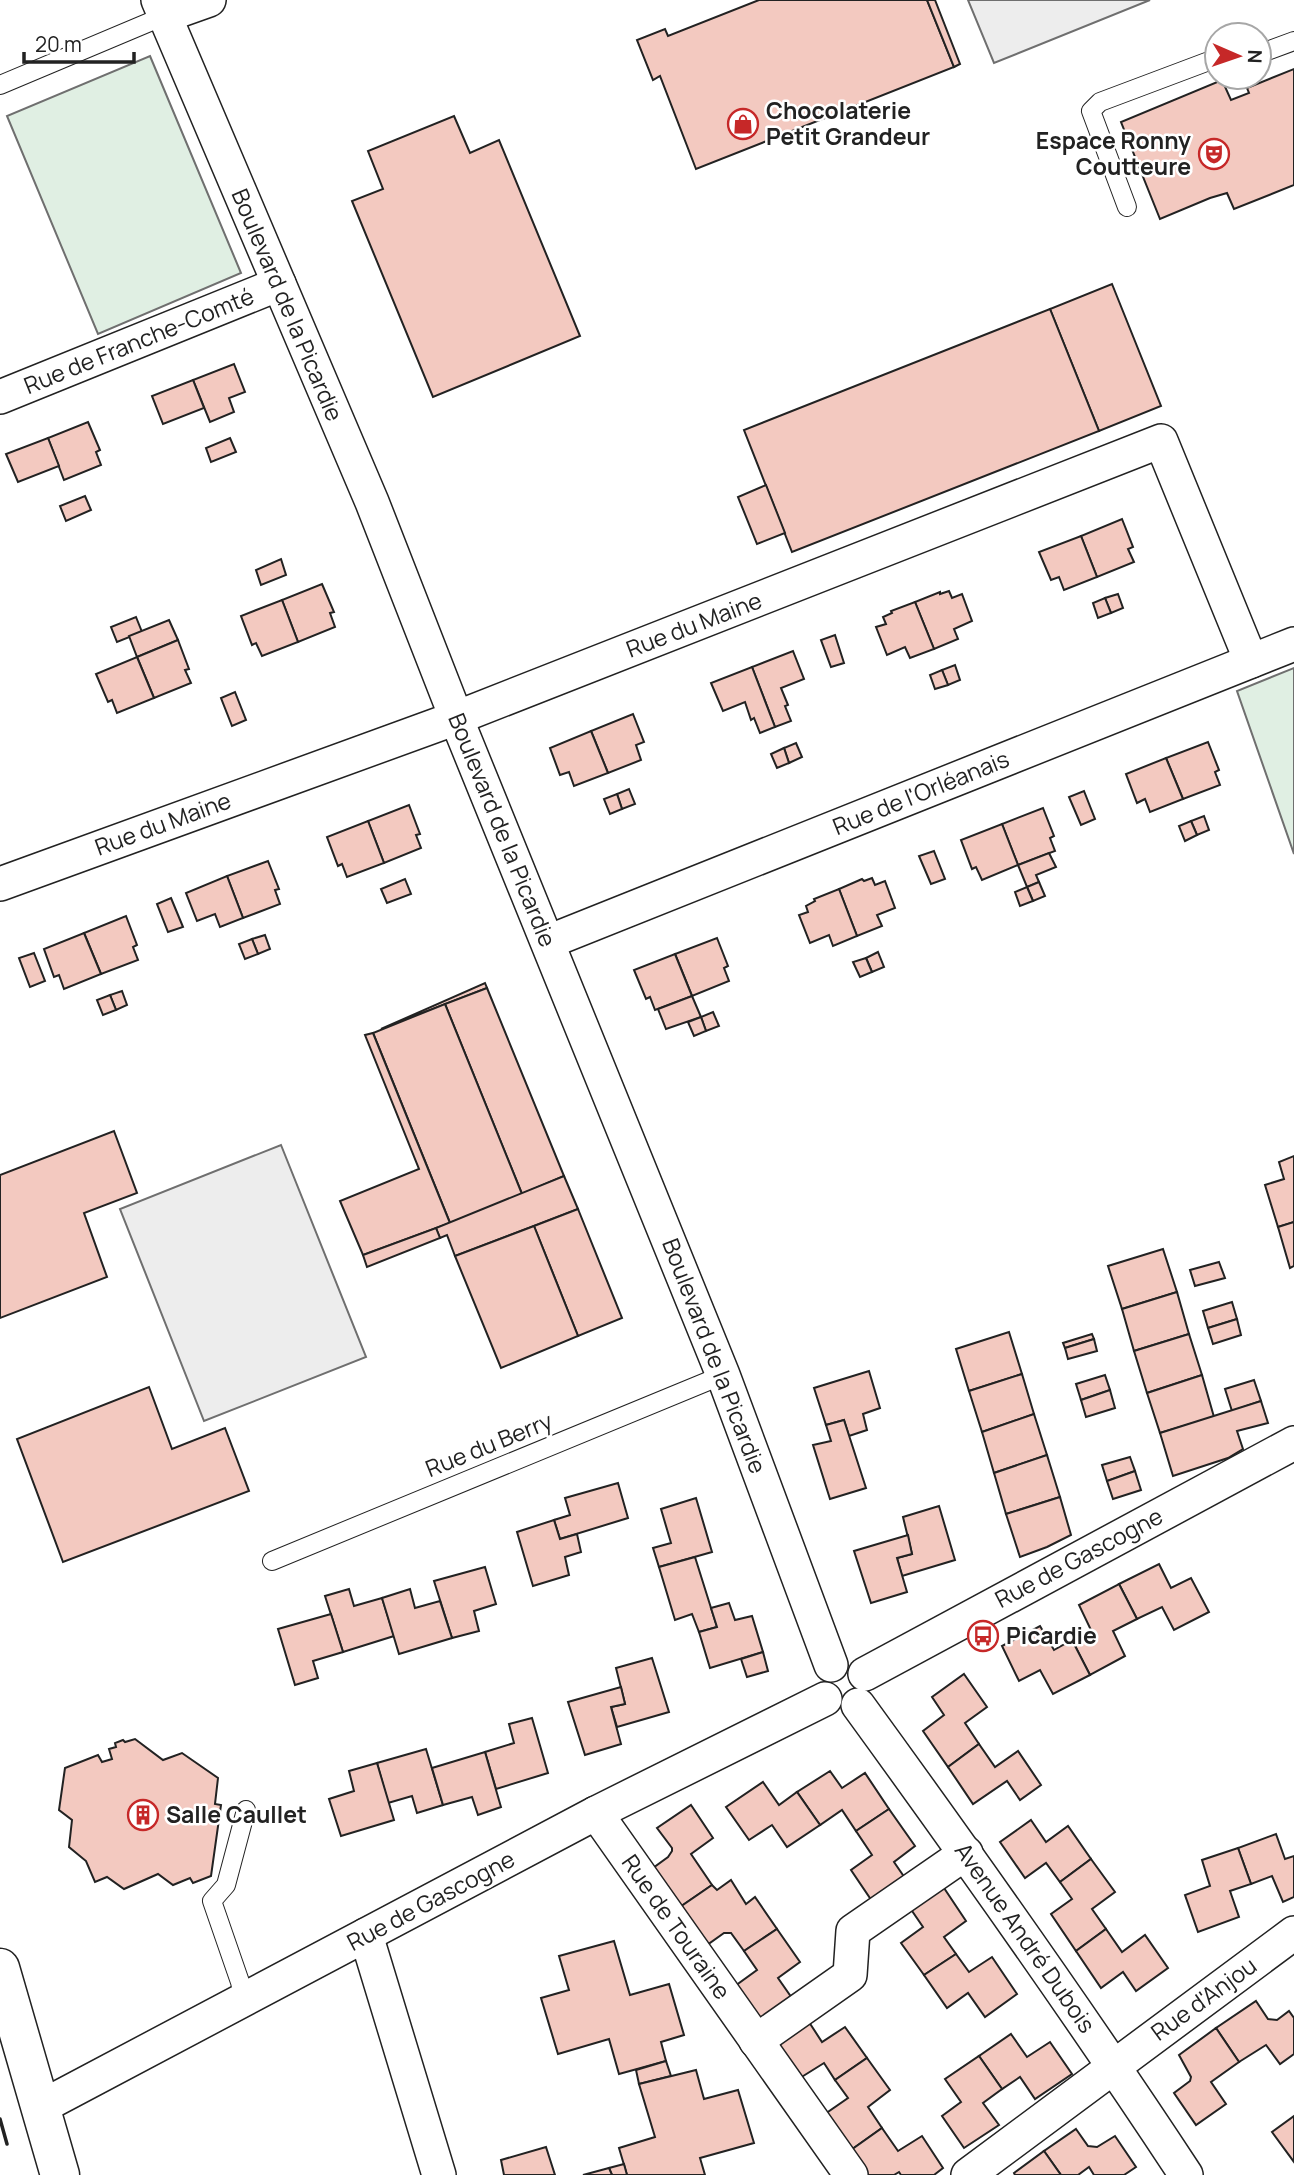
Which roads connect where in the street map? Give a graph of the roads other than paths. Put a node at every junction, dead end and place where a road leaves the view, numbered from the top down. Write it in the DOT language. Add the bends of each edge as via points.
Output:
graph roads {
  1 [pos="209,0"];
  2 [pos="161,8"];
  3 [pos="1294,41"];
  4 [pos="1273,49"];
  5 [pos="1203,63"];
  6 [pos="0,85"];
  7 [pos="1127,207"];
  8 [pos="279,284"];
  9 [pos="0,397"];
  10 [pos="1294,644"];
  11 [pos="1251,662"];
  12 [pos="456,718"];
  13 [pos="0,884"];
  14 [pos="548,942"];
  15 [pos="723,1375"];
  16 [pos="1294,1443"];
  17 [pos="272,1561"];
  18 [pos="831,1665"];
  19 [pos="861,1689"];
  20 [pos="825,1699"];
  21 [pos="246,1810"];
  22 [pos="596,1813"];
  23 [pos="966,1853"];
  24 [pos="1294,1933"];
  25 [pos="366,1935"];
  26 [pos="0,1968"];
  27 [pos="244,2000"];
  28 [pos="757,2041"];
  29 [pos="1114,2066"];
  30 [pos="41,2108"];
  31 [pos="60,2175"];
  32 [pos="439,2175"];
  33 [pos="851,2175"];
  34 [pos="968,2175"];
  35 [pos="1186,2175"];
  1 -- 2 [label="street"];
  2 -- 6 [label="lane"];
  2 -- 8 [label="street, Boulevard de la Picardie"];
  3 -- 4 [label="lane"];
  5 -- 7 [label="lane" via="1100,102 1091,111"];
  8 -- 9 [label="street, Rue de Franche-Comté"];
  8 -- 12 [label="street, Boulevard de la Picardie" via="372,502"];
  10 -- 11 [label="street, Rue de l'Orléanais"];
  11 -- 12 [label="street, Rue du Maine" via="1161,441"];
  11 -- 14 [label="street, Rue de l'Orléanais"];
  12 -- 13 [label="street, Rue du Maine"];
  12 -- 14 [label="street, Boulevard de la Picardie"];
  14 -- 15 [label="street, Boulevard de la Picardie"];
  15 -- 17 [label="lane, Rue du Berry"];
  15 -- 18 [label="street, Boulevard de la Picardie"];
  16 -- 19 [label="street, Rue de Gascogne"];
  18 -- 19 [label="street" via="856,1665"];
  18 -- 20 [label="street" via="821,1684"];
  19 -- 20 [label="street" via="851,1708 836,1708"];
  19 -- 23 [label="street, Avenue André Dubois"];
  20 -- 22 [label="street, Rue de Gascogne"];
  21 -- 27 [label="lane" via="226,1885 212,1901"];
  22 -- 25 [label="street, Rue de Gascogne"];
  22 -- 28 [label="street, Rue de Touraine"];
  23 -- 28 [label="street" via="853,1931 850,1975"];
  23 -- 29 [label="street, Avenue André Dubois"];
  24 -- 29 [label="street, Rue d'Anjou"];
  25 -- 27 [label="street, Rue de Gascogne"];
  25 -- 32 [label="street"];
  26 -- 30 [label="main road"];
  27 -- 30 [label="street, Rue de Gascogne"];
  28 -- 33 [label="street, Rue de Touraine"];
  29 -- 34 [label="street"];
  29 -- 35 [label="street, Avenue André Dubois"];
  30 -- 31 [label="main road"];
}
